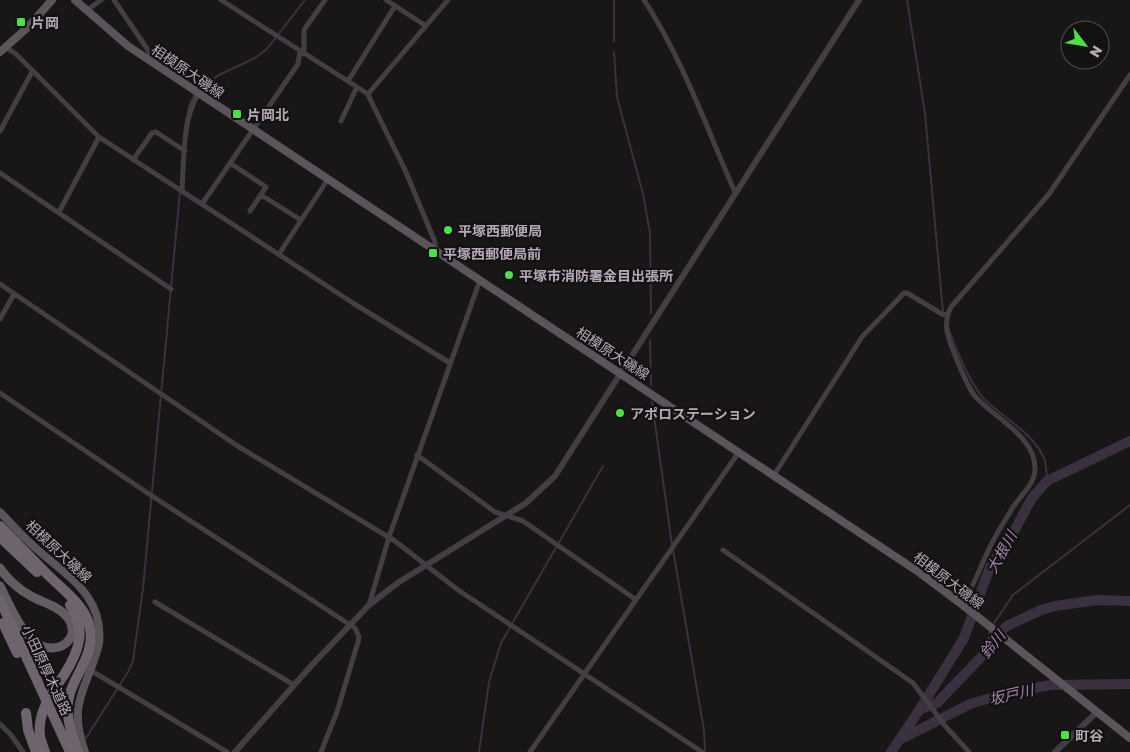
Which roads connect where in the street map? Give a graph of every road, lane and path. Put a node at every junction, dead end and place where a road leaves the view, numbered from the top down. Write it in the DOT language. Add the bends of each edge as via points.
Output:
graph roads {
  1 [pos="52,0"];
  2 [pos="75,0"];
  3 [pos="102,0"];
  4 [pos="114,0"];
  5 [pos="221,0"];
  6 [pos="325,0"];
  7 [pos="386,0"];
  8 [pos="448,0"];
  9 [pos="644,0"];
  10 [pos="859,0"];
  11 [pos="395,6"];
  12 [pos="87,10"];
  13 [pos="426,26"];
  14 [pos="3,49"];
  15 [pos="302,53"];
  16 [pos="155,64"];
  17 [pos="32,72"];
  18 [pos="1130,75"];
  19 [pos="348,81"];
  20 [pos="358,87"];
  21 [pos="199,94"];
  22 [pos="368,94"];
  23 [pos="341,121"];
  24 [pos="253,129"];
  25 [pos="0,131"];
  26 [pos="99,137"];
  27 [pos="183,150"];
  28 [pos="133,160"];
  29 [pos="230,163"];
  30 [pos="0,173"];
  31 [pos="328,179"];
  32 [pos="179,190"];
  33 [pos="737,192"];
  34 [pos="260,195"];
  35 [pos="202,204"];
  36 [pos="250,211"];
  37 [pos="59,212"];
  38 [pos="301,220"];
  39 [pos="435,250"];
  40 [pos="279,254"];
  41 [pos="480,280"];
  42 [pos="0,284"];
  43 [pos="170,288"];
  44 [pos="14,294"];
  45 [pos="947,315"];
  46 [pos="0,319"];
  47 [pos="450,363"];
  48 [pos="621,373"];
  49 [pos="0,393"];
  50 [pos="739,452"];
  51 [pos="417,455"];
  52 [pos="774,475"];
  53 [pos="1,513"];
  54 [pos="506,515"];
  55 [pos="0,526"];
  56 [pos="0,537"];
  57 [pos="389,537"];
  58 [pos="723,550"];
  59 [pos="426,565"];
  60 [pos="0,568"];
  61 [pos="0,586"];
  62 [pos="635,599"];
  63 [pos="0,600"];
  64 [pos="155,602"];
  65 [pos="369,605"];
  66 [pos="963,605"];
  67 [pos="1,620"];
  68 [pos="350,624"];
  69 [pos="90,670"];
  70 [pos="584,674"];
  71 [pos="294,685"];
  72 [pos="1097,712"];
  73 [pos="26,713"];
  74 [pos="0,724"];
  75 [pos="1130,738"];
  76 [pos="23,752"];
  77 [pos="36,752"];
  78 [pos="45,752"];
  79 [pos="62,752"];
  80 [pos="70,752"];
  81 [pos="78,752"];
  82 [pos="85,752"];
  83 [pos="227,752"];
  84 [pos="235,752"];
  85 [pos="321,752"];
  86 [pos="530,752"];
  87 [pos="702,752"];
  88 [pos="969,752"];
  89 [pos="1055,752"];
  1 -- 14 [label="main road"];
  2 -- 12 [label="main road, 相模原大磯線"];
  3 -- 12 [label="street"];
  4 -- 16 [label="street"];
  5 -- 15 [label="street"];
  6 -- 15 [label="street" via="304,30"];
  7 -- 11 [label="street"];
  8 -- 13 [label="street"];
  9 -- 33 [label="street" via="685,77"];
  10 -- 33 [label="street"];
  11 -- 13 [label="street"];
  11 -- 19 [label="street"];
  12 -- 16 [label="main road, 相模原大磯線" via="128,46"];
  13 -- 22 [label="street"];
  14 -- 17 [label="street" via="16,54"];
  15 -- 19 [label="street"];
  15 -- 24 [label="street" via="298,64"];
  16 -- 21 [label="main road, 相模原大磯線"];
  17 -- 25 [label="street"];
  17 -- 26 [label="street"];
  18 -- 45 [label="street" via="1049,194"];
  19 -- 20 [label="street"];
  20 -- 22 [label="street"];
  20 -- 23 [label="street"];
  21 -- 24 [label="main road, 相模原大磯線"];
  21 -- 27 [label="street" via="192,107"];
  22 -- 39 [label="street" via="406,170 435,242"];
  24 -- 29 [label="street"];
  24 -- 31 [label="main road, 相模原大磯線"];
  26 -- 28 [label="street"];
  26 -- 37 [label="street"];
  27 -- 28 [label="street" via="156,132"];
  27 -- 32 [label="street"];
  28 -- 32 [label="street"];
  29 -- 34 [label="street" via="266,187"];
  29 -- 35 [label="street"];
  30 -- 37 [label="street"];
  31 -- 38 [label="street"];
  31 -- 39 [label="main road, 相模原大磯線"];
  32 -- 35 [label="street"];
  33 -- 48 [label="street"];
  34 -- 36 [label="street"];
  34 -- 38 [label="street"];
  35 -- 40 [label="street"];
  37 -- 43 [label="street"];
  38 -- 40 [label="street"];
  39 -- 41 [label="main road, 相模原大磯線"];
  40 -- 47 [label="street"];
  41 -- 47 [label="street"];
  41 -- 48 [label="main road, 相模原大磯線"];
  42 -- 44 [label="street"];
  44 -- 46 [label="street"];
  44 -- 57 [label="street" via="236,445"];
  45 -- 52 [label="street" via="904,293 862,337"];
  45 -- 66 [label="street" via="946,331 968,386 985,407 1026,444 1035,466 1035,477 991,544"];
  47 -- 51 [label="street"];
  48 -- 50 [label="main road, 相模原大磯線"];
  48 -- 54 [label="street" via="555,476 526,503"];
  49 -- 68 [label="street"];
  50 -- 52 [label="main road, 相模原大磯線"];
  50 -- 62 [label="street"];
  51 -- 54 [label="street" via="495,512"];
  51 -- 57 [label="street"];
  52 -- 66 [label="main road, 相模原大磯線"];
  53 -- 69 [label="main road, 相模原大磯線" via="90,599 96,610 100,634"];
  54 -- 59 [label="street"];
  54 -- 62 [label="street" via="522,521"];
  55 -- 81 [label="highway" via="75,602 90,628 89,652 68,700 70,729"];
  56 -- 78 [label="highway, bridge" via="63,597 77,615 81,636 78,649 42,711 38,728"];
  57 -- 59 [label="street"];
  57 -- 65 [label="street"];
  58 -- 88 [label="street" via="916,686"];
  59 -- 65 [label="street"];
  59 -- 70 [label="street"];
  60 -- 61 [label="highway" via="20,589 68,617 72,630 66,643 53,649 34,641"];
  62 -- 70 [label="street"];
  63 -- 80 [label="highway, 小田原厚木道路"];
  64 -- 71 [label="street"];
  65 -- 68 [label="street"];
  66 -- 72 [label="main road, 相模原大磯線"];
  67 -- 79 [label="highway, 小田原厚木道路"];
  68 -- 71 [label="street"];
  68 -- 85 [label="street" via="355,628 358,642"];
  69 -- 82 [label="main road, 相模原大磯線" via="78,705 78,728"];
  69 -- 83 [label="street"];
  70 -- 86 [label="street"];
  70 -- 87 [label="street"];
  71 -- 84 [label="street"];
  72 -- 75 [label="main road, 相模原大磯線"];
  72 -- 89 [label="street"];
  73 -- 77 [label="highway"];
  74 -- 76 [label="street"];
}
